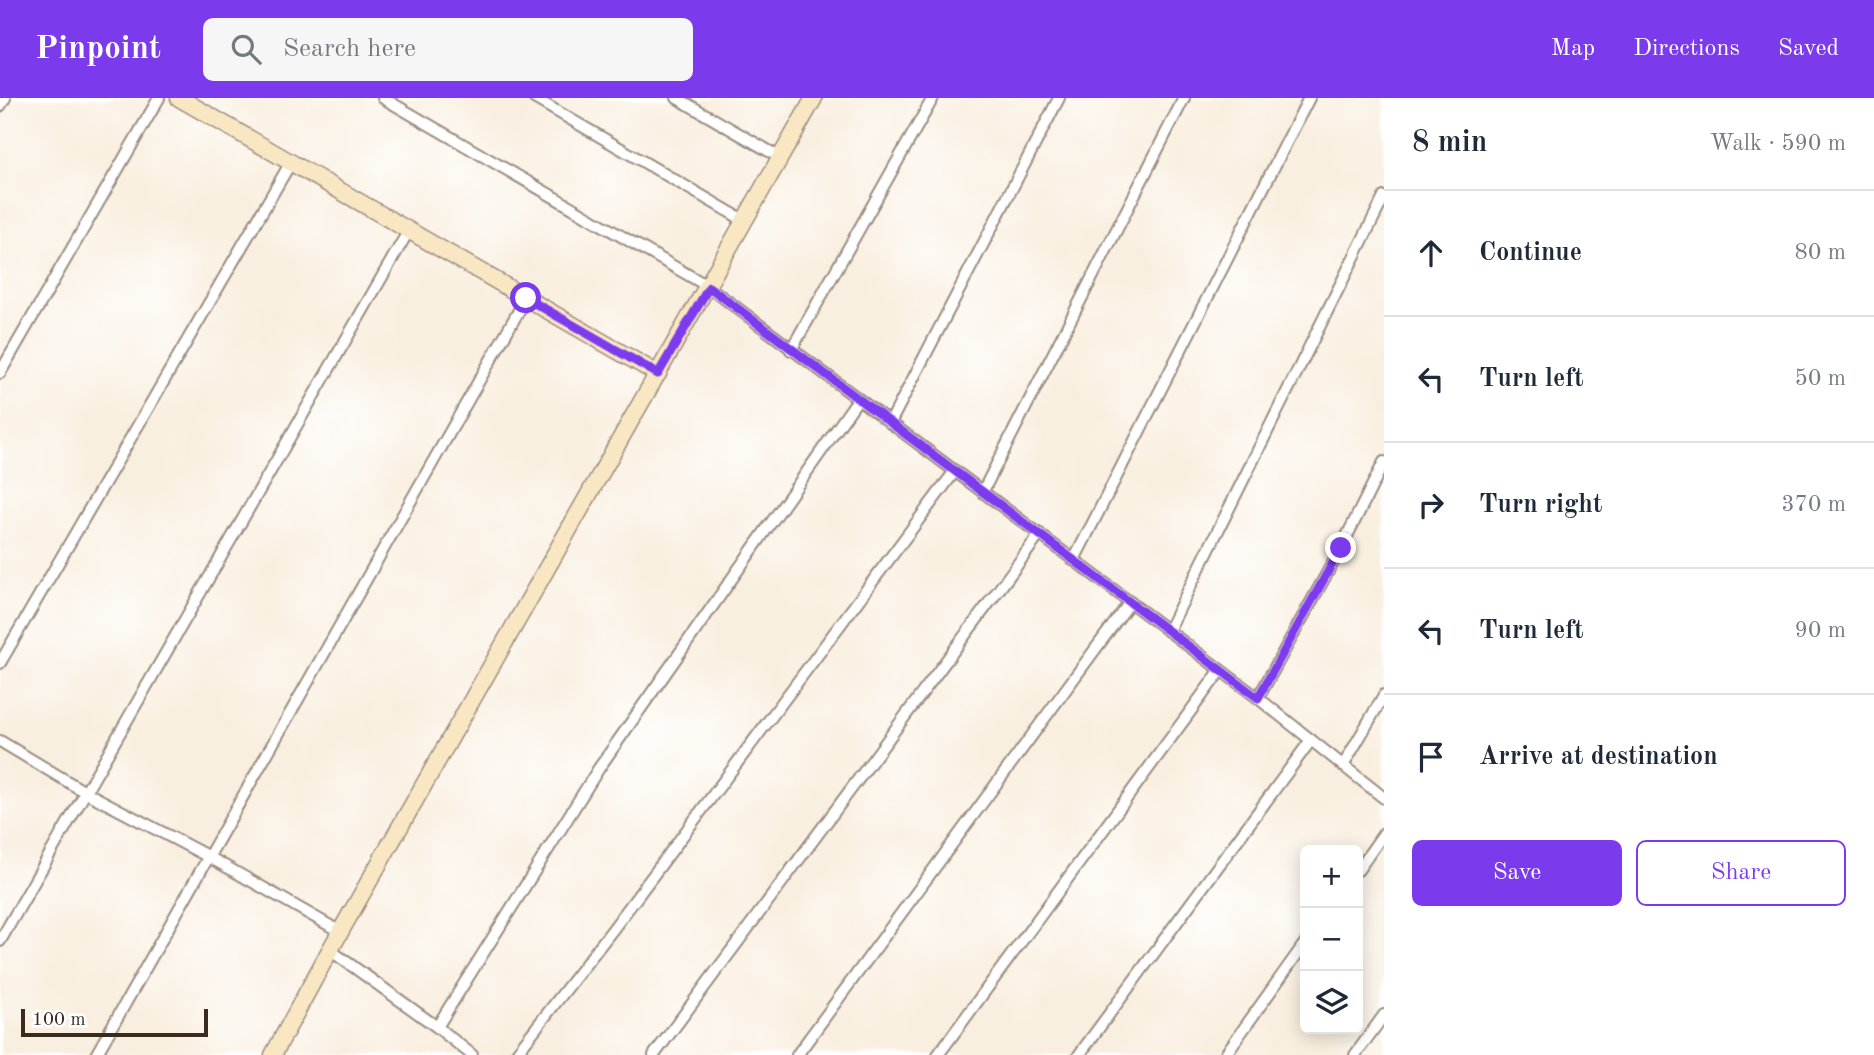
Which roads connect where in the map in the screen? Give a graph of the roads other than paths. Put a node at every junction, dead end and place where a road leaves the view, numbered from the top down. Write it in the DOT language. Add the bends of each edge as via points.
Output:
graph roads {
  1 [pos="5,98"];
  2 [pos="159,98"];
  3 [pos="179,98"];
  4 [pos="383,98"];
  5 [pos="534,98"];
  6 [pos="677,98"];
  7 [pos="814,98"];
  8 [pos="933,98"];
  9 [pos="1059,98"];
  10 [pos="1184,98"];
  11 [pos="1309,98"];
  12 [pos="0,106"];
  13 [pos="780,159"];
  14 [pos="291,163"];
  15 [pos="1384,197"];
  16 [pos="745,221"];
  17 [pos="409,230"];
  18 [pos="709,287"];
  19 [pos="526,298"];
  20 [pos="791,350"];
  21 [pos="0,373"];
  22 [pos="658,374"];
  23 [pos="858,399"];
  24 [pos="890,423"];
  25 [pos="1384,462"];
  26 [pos="955,471"];
  27 [pos="983,491"];
  28 [pos="1040,534"];
  29 [pos="1074,560"];
  30 [pos="1130,602"];
  31 [pos="1168,631"];
  32 [pos="0,663"];
  33 [pos="1220,671"];
  34 [pos="1384,695"];
  35 [pos="1258,698"];
  36 [pos="1311,740"];
  37 [pos="0,741"];
  38 [pos="1343,766"];
  39 [pos="85,792"];
  40 [pos="1384,798"];
  41 [pos="1384,833"];
  42 [pos="209,857"];
  43 [pos="1363,863"];
  44 [pos="341,932"];
  45 [pos="0,941"];
  46 [pos="330,950"];
  47 [pos="1300,950"];
  48 [pos="1384,1015"];
  49 [pos="437,1027"];
  50 [pos="96,1055"];
  51 [pos="273,1055"];
  52 [pos="472,1055"];
  53 [pos="515,1055"];
  54 [pos="654,1055"];
  55 [pos="797,1055"];
  56 [pos="938,1055"];
  57 [pos="1079,1055"];
  58 [pos="1225,1055"];
  59 [pos="1356,1055"];
  1 -- 12 [label="street"];
  2 -- 21 [label="street"];
  3 -- 14 [label="street"];
  4 -- 18 [label="street"];
  5 -- 16 [label="street"];
  6 -- 13 [label="street"];
  7 -- 13 [label="street"];
  8 -- 20 [label="street"];
  9 -- 24 [label="street"];
  10 -- 27 [label="street"];
  11 -- 29 [label="street"];
  13 -- 16 [label="street"];
  14 -- 17 [label="street"];
  14 -- 32 [label="street"];
  15 -- 31 [label="street"];
  16 -- 18 [label="street"];
  17 -- 19 [label="street"];
  17 -- 39 [label="street"];
  18 -- 20 [label="street"];
  18 -- 22 [label="street"];
  19 -- 22 [label="street"];
  19 -- 42 [label="street"];
  20 -- 23 [label="street"];
  22 -- 44 [label="street"];
  23 -- 24 [label="street"];
  23 -- 49 [label="street" via="599,768"];
  24 -- 26 [label="street"];
  25 -- 35 [label="street"];
  26 -- 27 [label="street"];
  26 -- 53 [label="street"];
  27 -- 28 [label="street"];
  28 -- 29 [label="street"];
  28 -- 54 [label="street"];
  29 -- 30 [label="street"];
  30 -- 31 [label="street"];
  30 -- 55 [label="street"];
  31 -- 33 [label="street"];
  33 -- 35 [label="street"];
  33 -- 56 [label="street"];
  34 -- 38 [label="street"];
  35 -- 36 [label="street"];
  36 -- 38 [label="street"];
  36 -- 57 [label="street"];
  37 -- 39 [label="street"];
  38 -- 40 [label="street"];
  39 -- 42 [label="street"];
  39 -- 45 [label="street"];
  41 -- 43 [label="street"];
  42 -- 44 [label="street"];
  42 -- 50 [label="street"];
  44 -- 46 [label="street"];
  46 -- 49 [label="street"];
  46 -- 51 [label="street"];
  47 -- 58 [label="street"];
  48 -- 59 [label="street"];
  49 -- 52 [label="street"];
}
